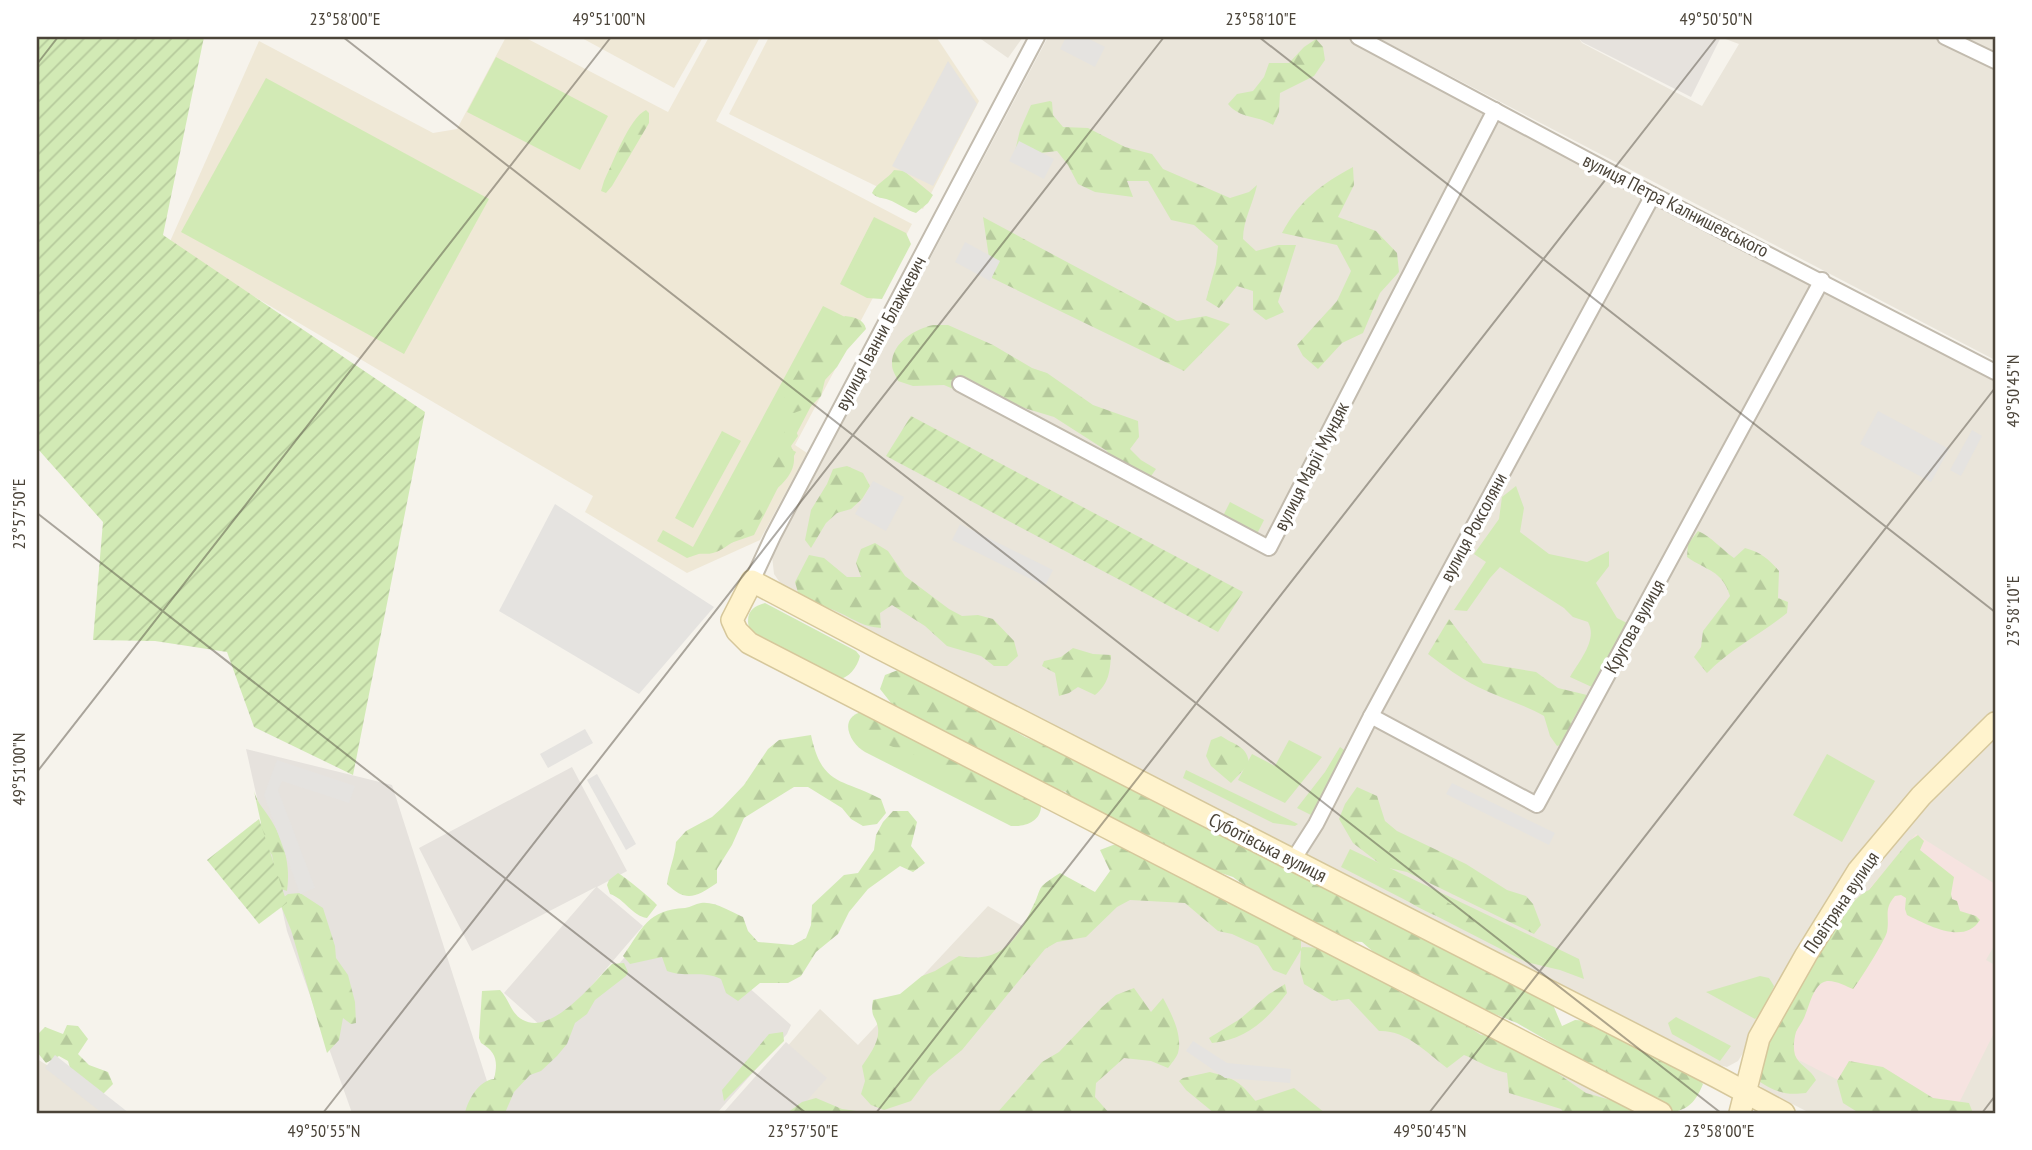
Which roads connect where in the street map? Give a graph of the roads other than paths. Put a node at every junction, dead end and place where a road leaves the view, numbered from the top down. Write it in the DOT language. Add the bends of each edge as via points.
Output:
graph roads {
  1 [pos="1037,37"];
  2 [pos="1358,37"];
  3 [pos="1945,37"];
  4 [pos="1995,61"];
  5 [pos="1495,110"];
  6 [pos="1653,195"];
  7 [pos="1822,281"];
  8 [pos="1995,372"];
  9 [pos="960,384"];
  10 [pos="752,581"];
  11 [pos="1371,716"];
  12 [pos="1995,723"];
  13 [pos="1293,860"];
  14 [pos="1745,1091"];
  15 [pos="1661,1113"];
  16 [pos="1740,1113"];
  17 [pos="1784,1113"];
  1 -- 10 [label="street, вулиця Іванни Блажкевич"];
  2 -- 5 [label="street, вулиця Петра Калнишевського"];
  3 -- 4 [label="street"];
  5 -- 6 [label="street, вулиця Петра Калнишевського"];
  5 -- 9 [label="street, вулиця Марії Мундяк" via="1269,548"];
  6 -- 7 [label="street, вулиця Петра Калнишевського"];
  6 -- 11 [label="street, вулиця Роксоляни"];
  7 -- 8 [label="street, вулиця Петра Калнишевського"];
  7 -- 11 [label="street, Кругова вулиця" via="1537,805"];
  10 -- 13 [label="street, Суботівська вулиця"];
  10 -- 15 [label="street, вулиця Іванни Блажкевич" via="732,620 749,643"];
  11 -- 13 [label="street, вулиця Роксоляни"];
  12 -- 14 [label="street, Повітряна вулиця" via="1922,796 1858,871 1759,1038"];
  13 -- 14 [label="street, Суботівська вулиця"];
  14 -- 16 [label="street, Повітряна вулиця"];
  14 -- 17 [label="street, Суботівська вулиця"];
}
